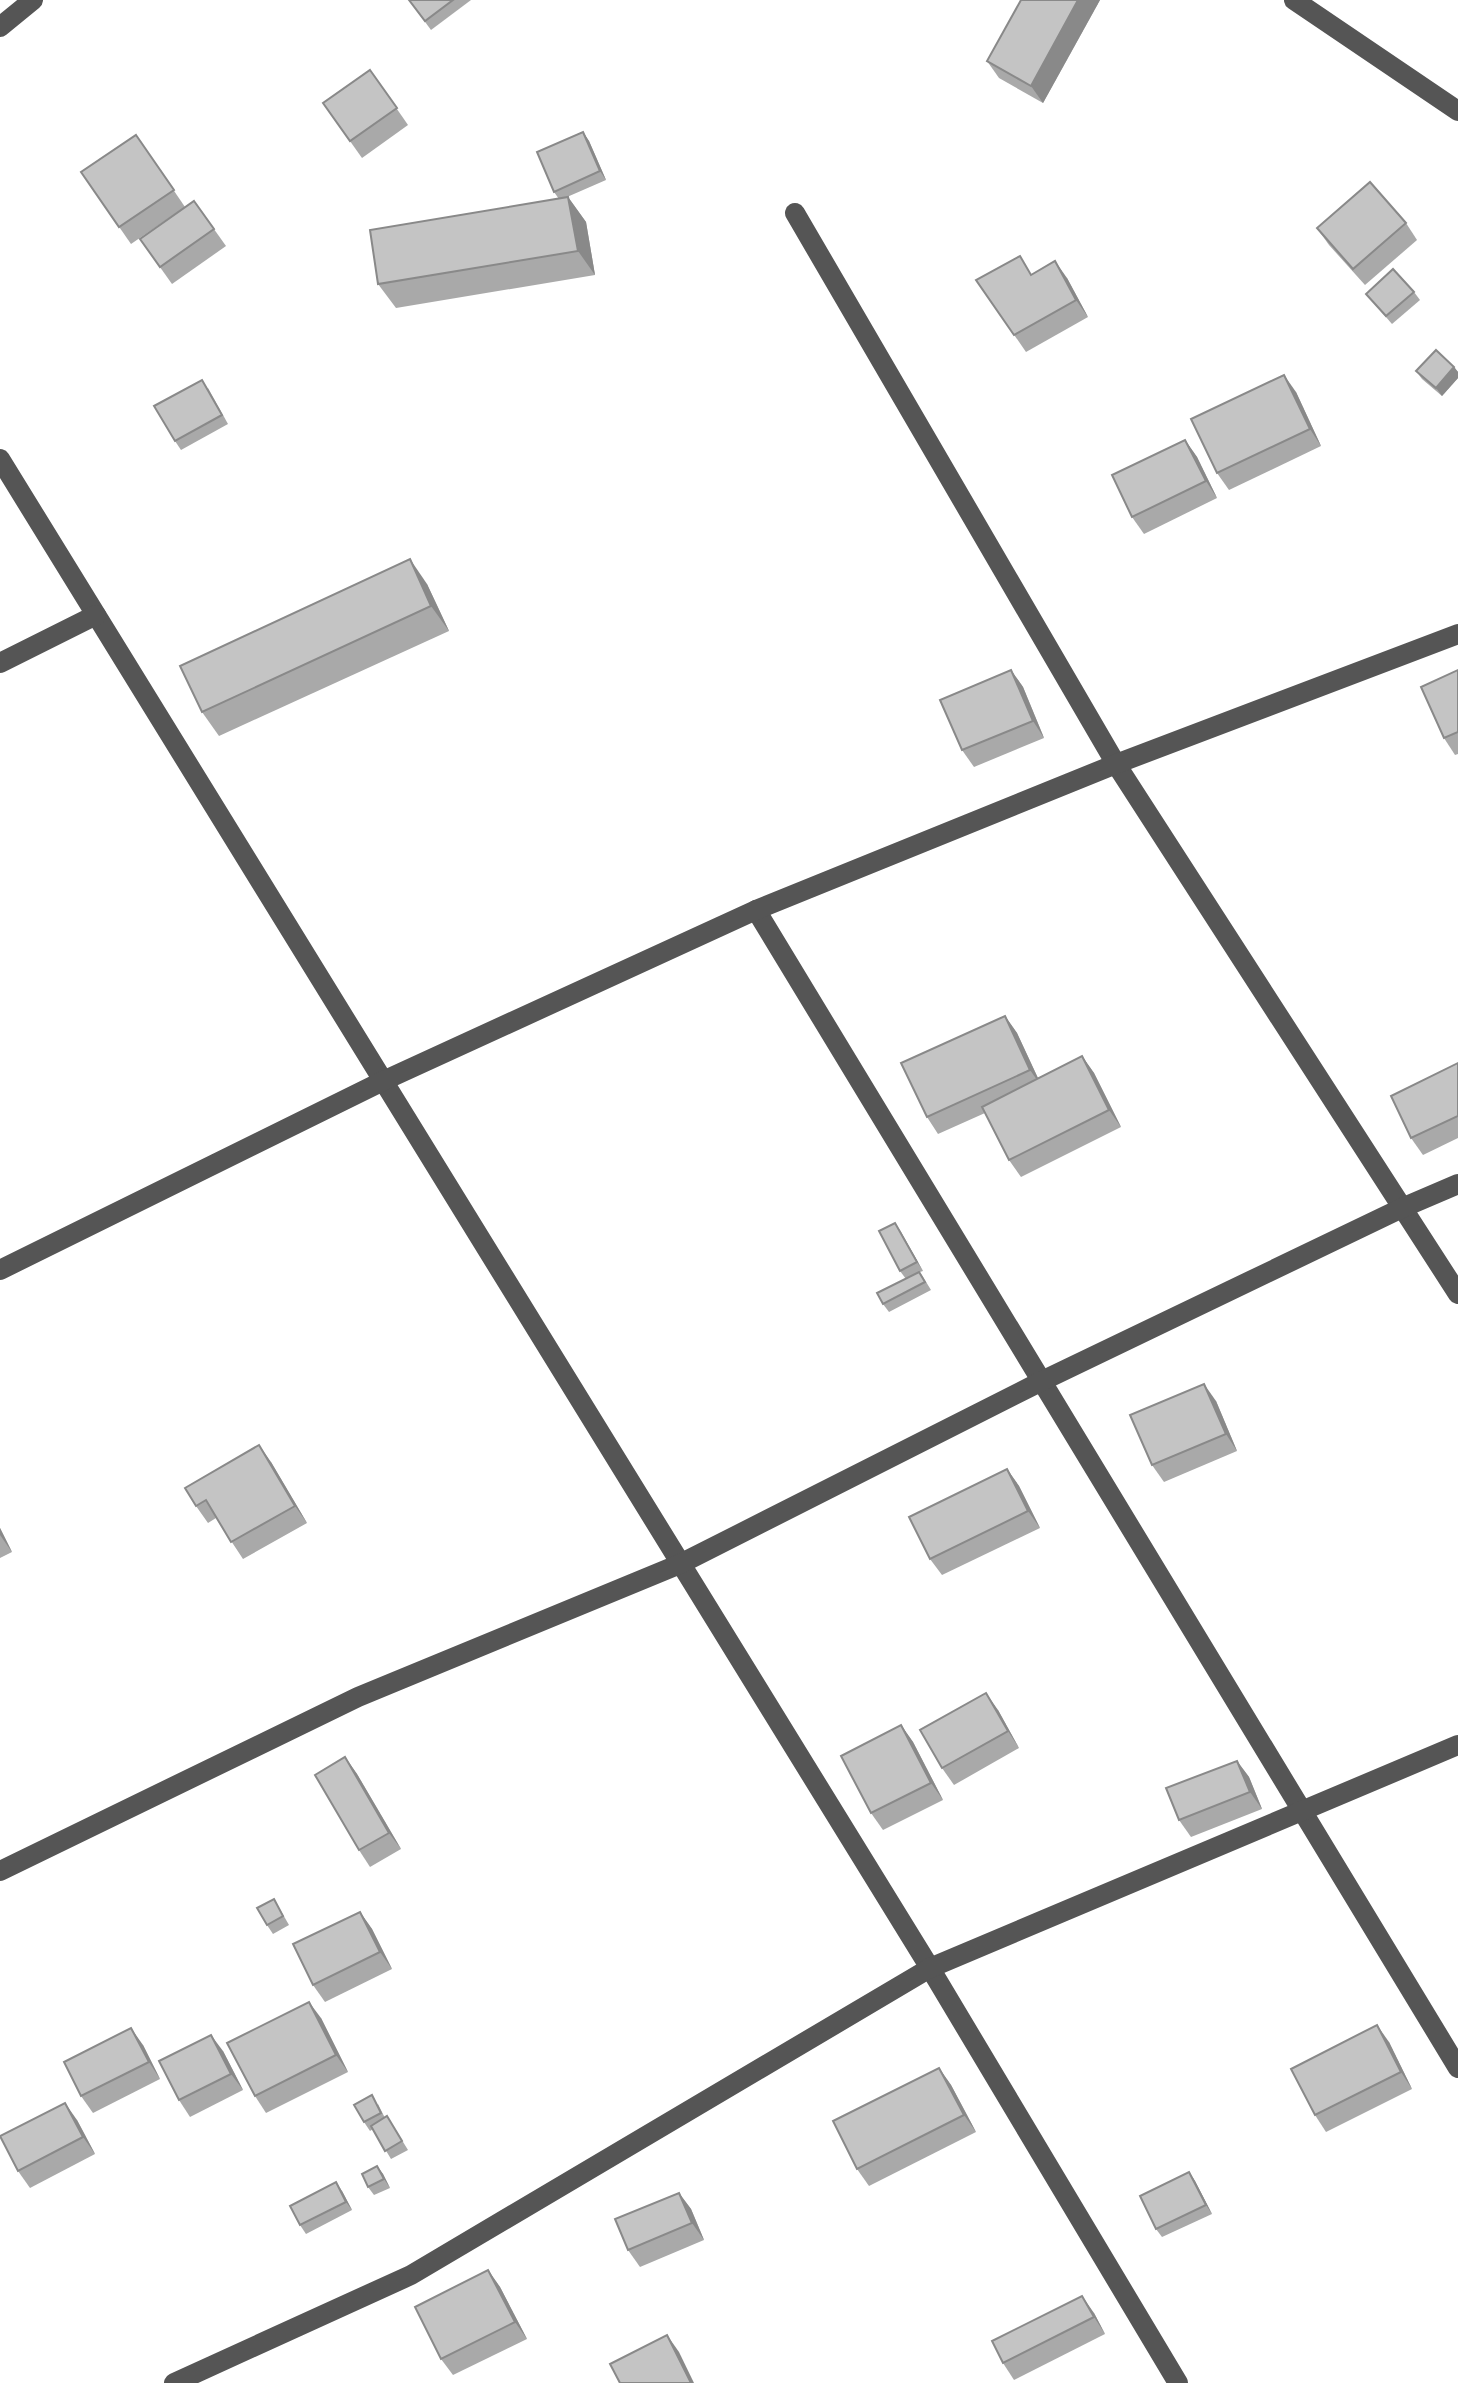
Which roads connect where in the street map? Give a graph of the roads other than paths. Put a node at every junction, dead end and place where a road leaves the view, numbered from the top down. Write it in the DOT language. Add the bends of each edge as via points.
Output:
graph roads {
  1 [pos="33,0"];
  2 [pos="1294,0"];
  3 [pos="0,27"];
  4 [pos="1458,111"];
  5 [pos="795,213"];
  6 [pos="0,459"];
  7 [pos="96,615"];
  8 [pos="1458,634"];
  9 [pos="0,663"];
  10 [pos="1116,764"];
  11 [pos="756,910"];
  12 [pos="383,1081"];
  13 [pos="1458,1184"];
  14 [pos="1402,1208"];
  15 [pos="0,1270"];
  16 [pos="1458,1294"];
  17 [pos="1042,1381"];
  18 [pos="680,1564"];
  19 [pos="1458,1745"];
  20 [pos="1303,1810"];
  21 [pos="0,1871"];
  22 [pos="930,1968"];
  23 [pos="1458,2068"];
  24 [pos="174,2383"];
  25 [pos="1178,2383"];
  1 -- 3 [label="street"];
  2 -- 4 [label="street"];
  5 -- 10 [label="street"];
  6 -- 7 [label="street"];
  7 -- 9 [label="street"];
  7 -- 12 [label="street"];
  8 -- 10 [label="street"];
  10 -- 11 [label="street"];
  10 -- 14 [label="street"];
  11 -- 12 [label="street"];
  11 -- 17 [label="street"];
  12 -- 15 [label="street"];
  12 -- 18 [label="street"];
  13 -- 14 [label="street"];
  14 -- 16 [label="street"];
  14 -- 17 [label="street"];
  17 -- 18 [label="street"];
  17 -- 20 [label="street"];
  18 -- 21 [label="street" via="358,1697"];
  18 -- 22 [label="street"];
  19 -- 20 [label="street"];
  20 -- 22 [label="street"];
  20 -- 23 [label="street"];
  22 -- 24 [label="street" via="411,2275"];
  22 -- 25 [label="street"];
}
